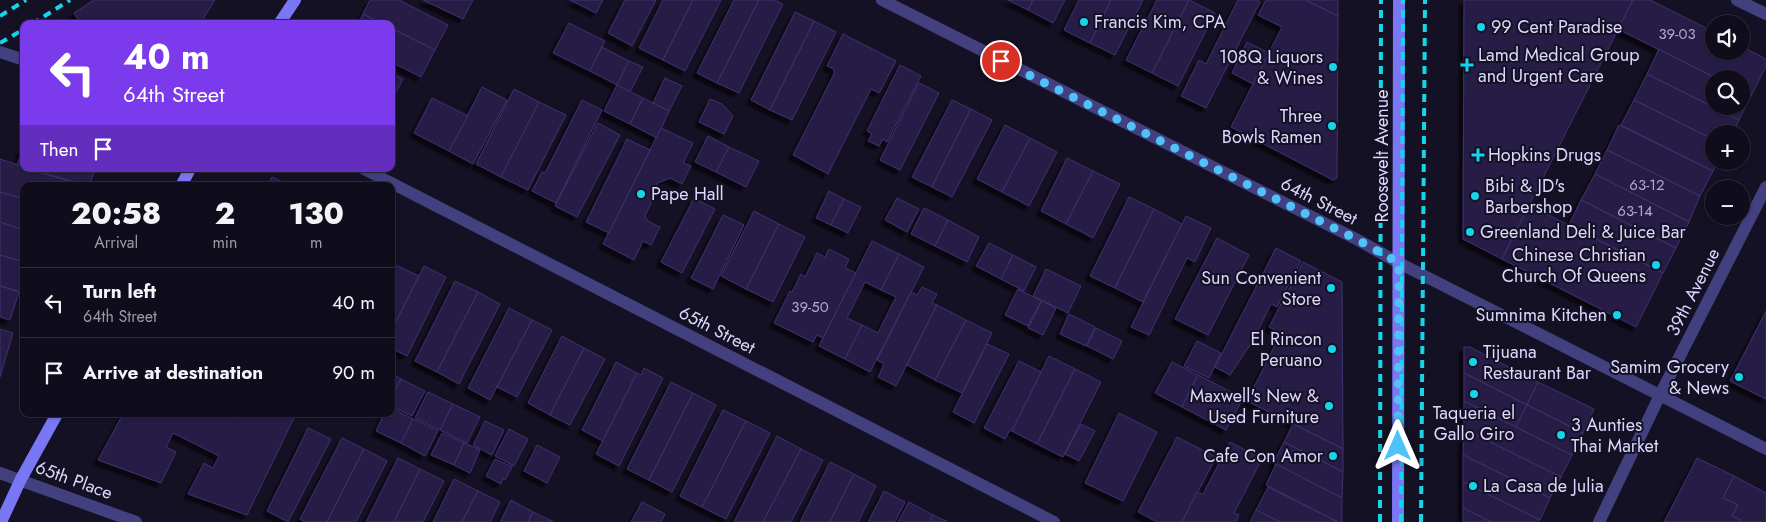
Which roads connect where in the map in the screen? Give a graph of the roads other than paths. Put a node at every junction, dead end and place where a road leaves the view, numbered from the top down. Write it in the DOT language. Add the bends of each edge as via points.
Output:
graph roads {
  1 [pos="295,0"];
  2 [pos="882,0"];
  3 [pos="1399,0"];
  4 [pos="1738,0"];
  5 [pos="1766,14"];
  6 [pos="282,20"];
  7 [pos="0,52"];
  8 [pos="20,59"];
  9 [pos="370,172"];
  10 [pos="389,182"];
  11 [pos="395,185"];
  12 [pos="1766,187"];
  13 [pos="1399,263"];
  14 [pos="1660,396"];
  15 [pos="55,417"];
  16 [pos="1766,449"];
  17 [pos="0,473"];
  18 [pos="21,479"];
  19 [pos="1,522"];
  20 [pos="136,522"];
  21 [pos="1054,522"];
  22 [pos="1398,522"];
  23 [pos="1599,522"];
  1 -- 6 [label="main road"];
  2 -- 13 [label="street, 64th Street"];
  3 -- 13 [label="main road, Roosevelt Avenue"];
  4 -- 5 [label="street"];
  7 -- 8 [label="street"];
  9 -- 10 [label="street, 65th Street"];
  11 -- 21 [label="street, 65th Street"];
  12 -- 14 [label="street, 39th Avenue"];
  13 -- 14 [label="street, 64th Street"];
  13 -- 22 [label="main road, Roosevelt Avenue"];
  14 -- 16 [label="street, 64th Street"];
  14 -- 23 [label="street, 39th Avenue"];
  15 -- 18 [label="main road"];
  17 -- 18 [label="street, 65th Place"];
  18 -- 19 [label="main road"];
  18 -- 20 [label="street, 65th Place"];
}
